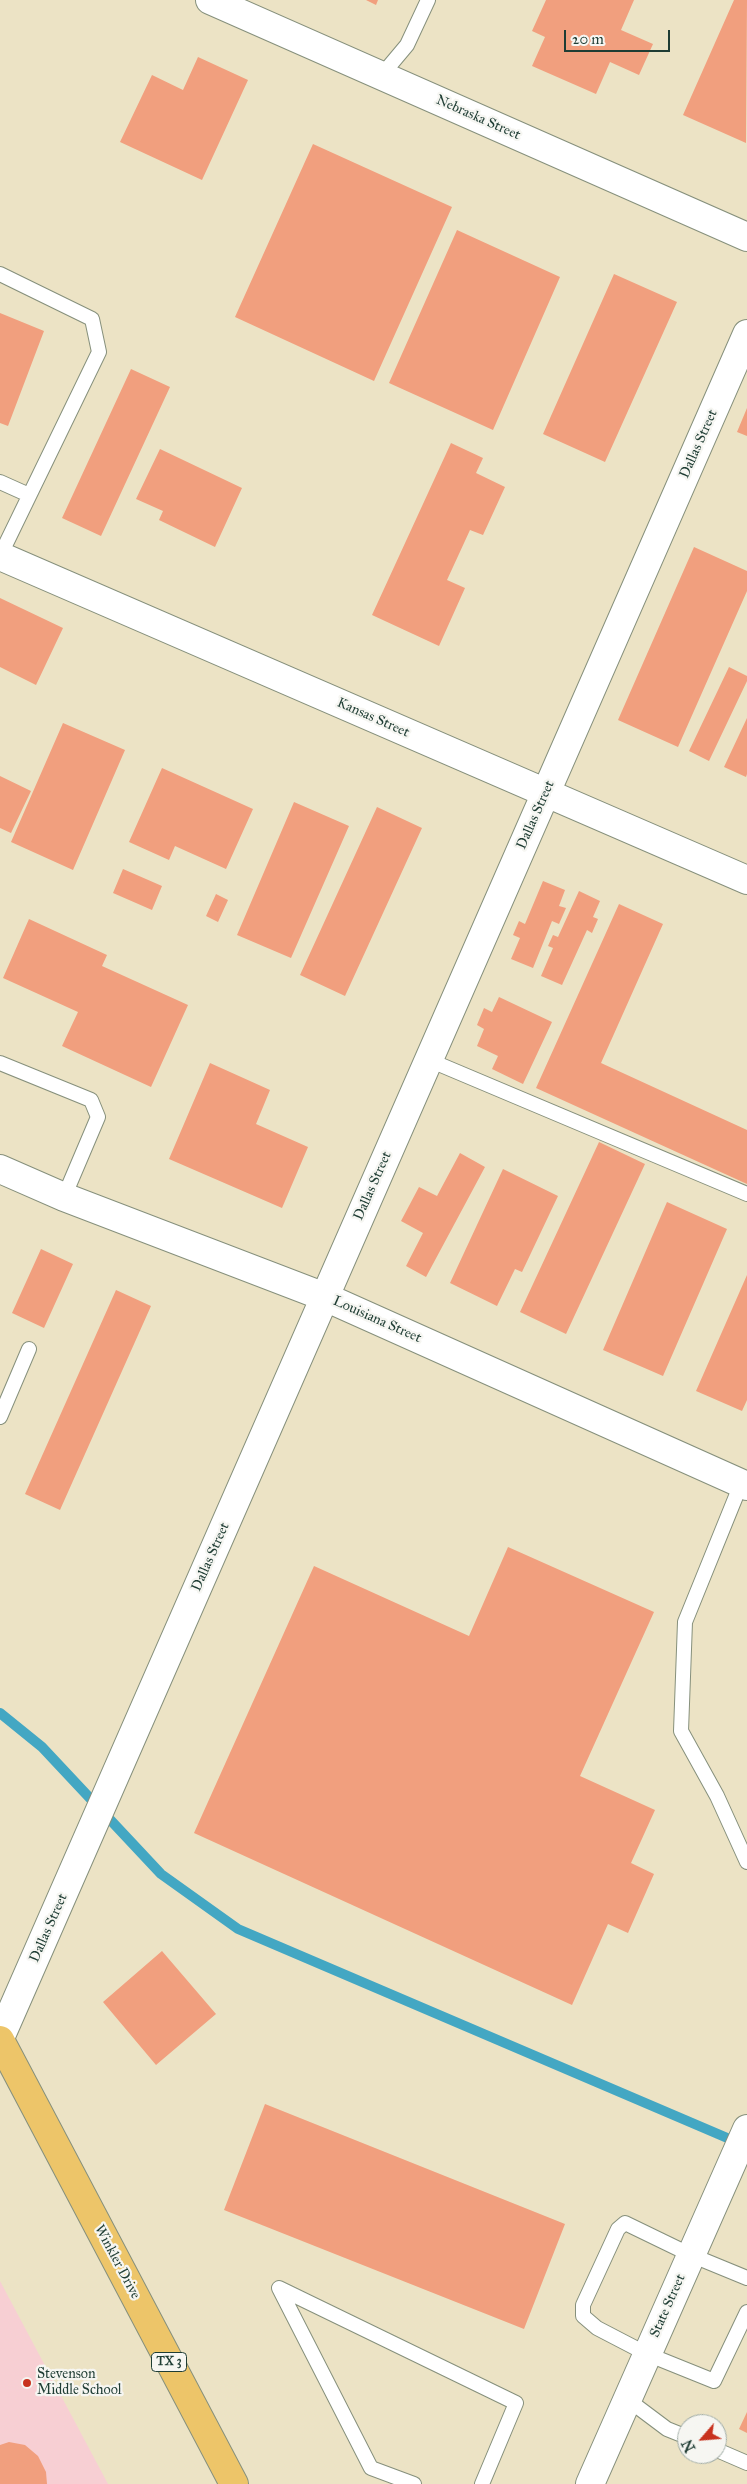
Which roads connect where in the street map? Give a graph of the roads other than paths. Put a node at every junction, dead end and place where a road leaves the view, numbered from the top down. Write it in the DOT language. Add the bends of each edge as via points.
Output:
graph roads {
  1 [pos="210,0"];
  2 [pos="428,0"];
  3 [pos="252,8"];
  4 [pos="381,76"];
  5 [pos="747,237"];
  6 [pos="0,274"];
  7 [pos="747,334"];
  8 [pos="0,482"];
  9 [pos="30,495"];
  10 [pos="0,556"];
  11 [pos="546,793"];
  12 [pos="747,880"];
  13 [pos="429,1060"];
  14 [pos="0,1062"];
  15 [pos="0,1169"];
  16 [pos="747,1194"];
  17 [pos="64,1197"];
  18 [pos="325,1296"];
  19 [pos="29,1350"];
  20 [pos="0,1417"];
  21 [pos="744,1485"];
  22 [pos="747,1862"];
  23 [pos="0,2039"];
  24 [pos="747,2129"];
  25 [pos="691,2255"];
  26 [pos="747,2278"];
  27 [pos="747,2312"];
  28 [pos="647,2354"];
  29 [pos="627,2399"];
  30 [pos="677,2433"];
  31 [pos="727,2454"];
  32 [pos="747,2463"];
  33 [pos="234,2484"];
  34 [pos="414,2484"];
  35 [pos="482,2484"];
  36 [pos="590,2484"];
  1 -- 3 [label="street, Nebraska Street"];
  2 -- 4 [label="lane" via="406,45"];
  3 -- 4 [label="street, Nebraska Street"];
  4 -- 5 [label="street, Nebraska Street"];
  6 -- 9 [label="lane" via="92,319 99,352"];
  7 -- 11 [label="street, Dallas Street"];
  8 -- 9 [label="lane"];
  9 -- 10 [label="lane"];
  10 -- 11 [label="street, Kansas Street"];
  11 -- 12 [label="street, Kansas Street"];
  11 -- 13 [label="street, Dallas Street"];
  13 -- 16 [label="lane"];
  13 -- 18 [label="street, Dallas Street"];
  14 -- 17 [label="lane" via="91,1100 98,1117"];
  15 -- 17 [label="street, Louisiana Street"];
  17 -- 18 [label="street, Louisiana Street"];
  18 -- 21 [label="street, Louisiana Street"];
  18 -- 23 [label="street, Dallas Street"];
  19 -- 20 [label="lane"];
  21 -- 22 [label="lane" via="685,1622 681,1730"];
  23 -- 33 [label="main road, Winkler Drive / TX 3"];
  24 -- 25 [label="street, State Street"];
  25 -- 26 [label="lane"];
  25 -- 28 [label="street, State Street"];
  25 -- 28 [label="lane" via="625,2223 618,2229 583,2305 583,2316 596,2328"];
  27 -- 28 [label="lane" via="714,2381"];
  28 -- 29 [label="street, State Street"];
  29 -- 30 [label="lane"];
  29 -- 36 [label="street, State Street"];
  31 -- 32 [label="lane"];
  34 -- 35 [label="lane" via="372,2468 278,2288 516,2403"];
}
